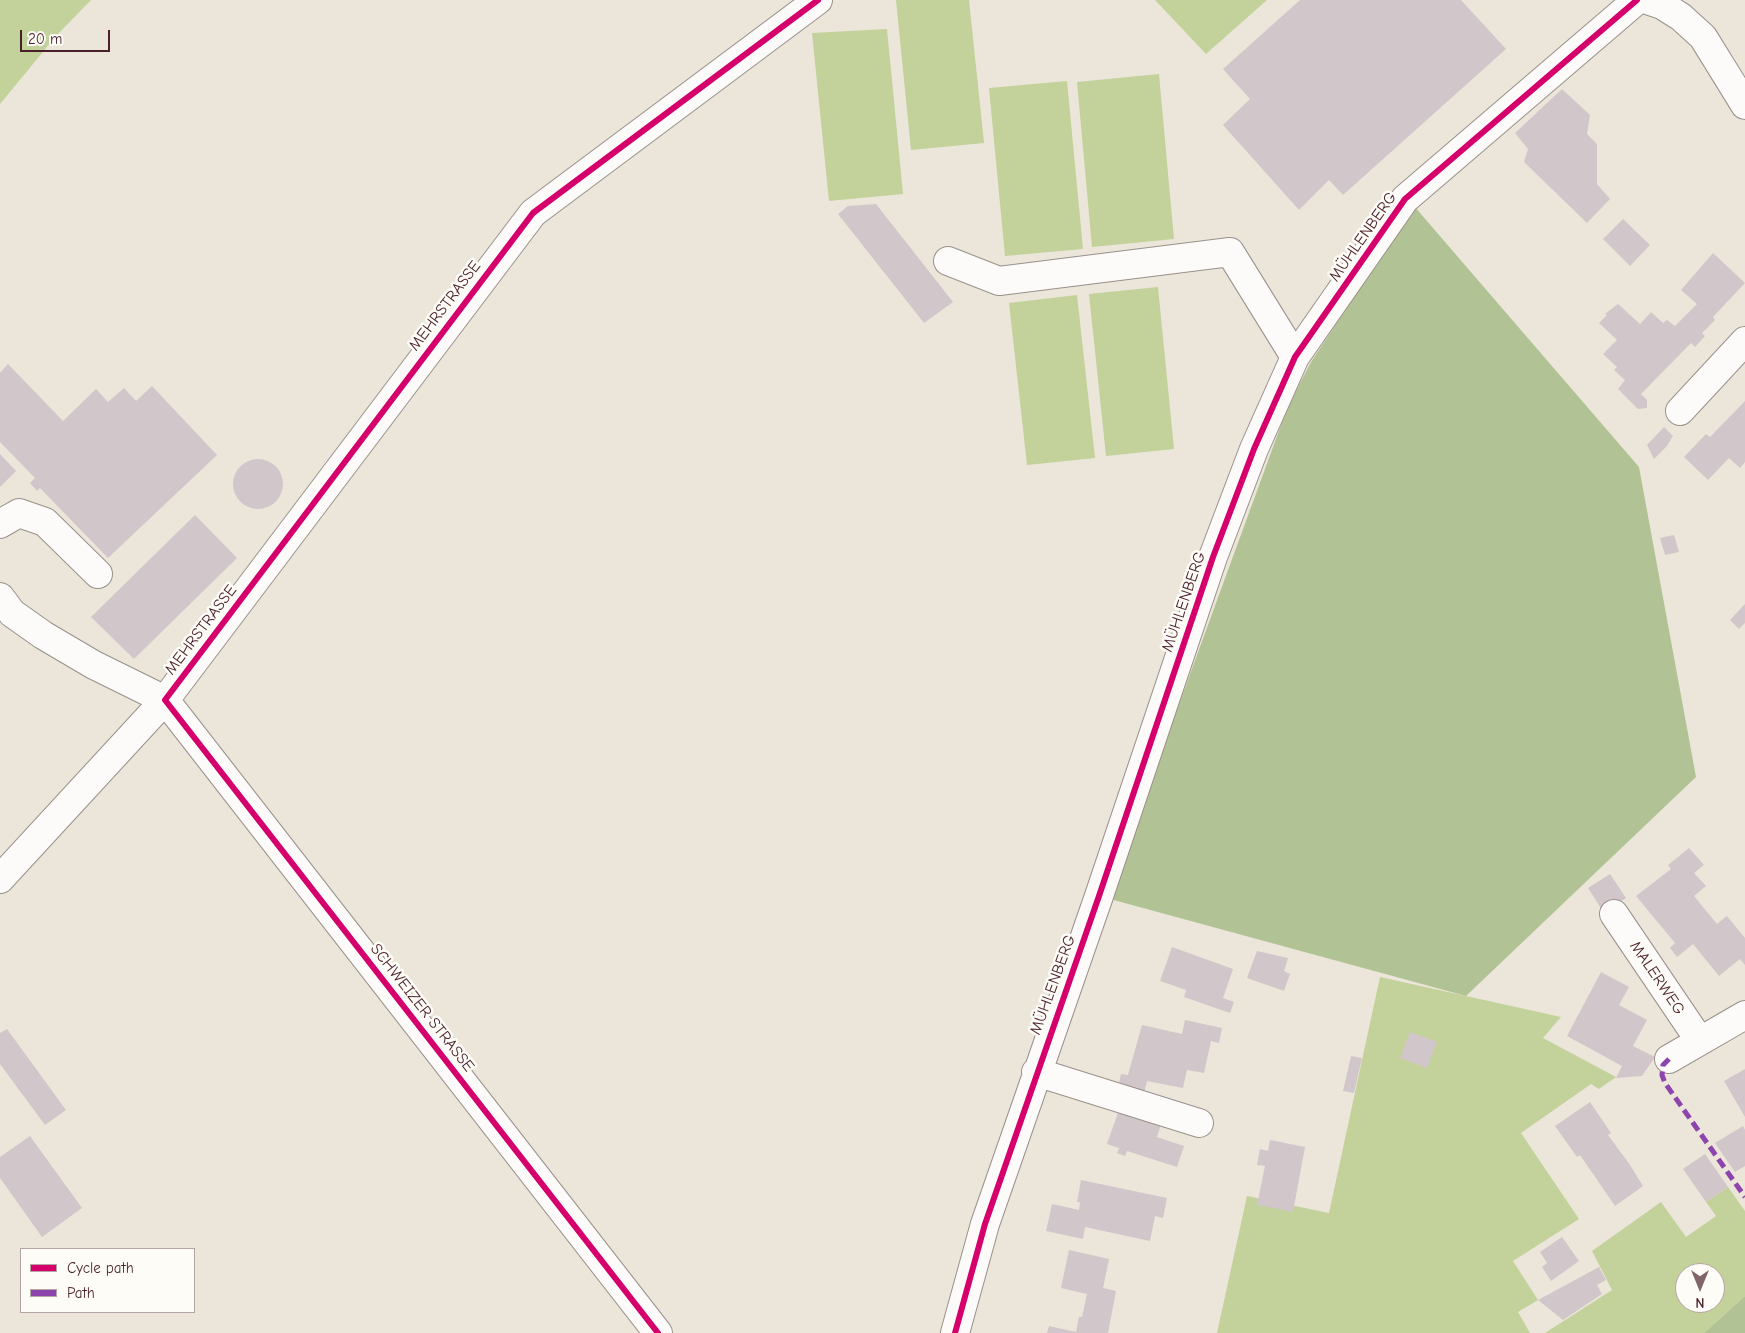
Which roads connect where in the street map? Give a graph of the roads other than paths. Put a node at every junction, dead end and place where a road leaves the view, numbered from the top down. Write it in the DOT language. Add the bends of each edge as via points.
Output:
graph roads {
  1 [pos="818,0"];
  2 [pos="1637,0"];
  3 [pos="1647,0"];
  4 [pos="1745,105"];
  5 [pos="948,261"];
  6 [pos="1745,340"];
  7 [pos="1295,357"];
  8 [pos="1680,411"];
  9 [pos="0,524"];
  10 [pos="98,574"];
  11 [pos="0,597"];
  12 [pos="165,700"];
  13 [pos="0,879"];
  14 [pos="1614,914"];
  15 [pos="1745,1014"];
  16 [pos="1700,1041"];
  17 [pos="1669,1060"];
  18 [pos="1036,1072"];
  19 [pos="1199,1123"];
  20 [pos="658,1333"];
  21 [pos="955,1333"];
  1 -- 12 [label="street, MEHRSTRASSE" via="533,213"];
  2 -- 7 [label="street, MÜHLENBERG" via="1405,199"];
  3 -- 4 [label="street" via="1681,17 1703,37"];
  5 -- 7 [label="street" via="999,281 1230,252"];
  6 -- 8 [label="street"];
  7 -- 18 [label="street, MÜHLENBERG" via="1254,449 1213,557"];
  9 -- 10 [label="street" via="19,514 45,522"];
  11 -- 12 [label="street" via="12,613 43,635"];
  12 -- 13 [label="street, MEHRSTRASSE"];
  12 -- 20 [label="street, SCHWEIZER STRASSE"];
  14 -- 16 [label="street, MALERWEG"];
  15 -- 16 [label="street"];
  16 -- 17 [label="street"];
  18 -- 19 [label="street"];
  18 -- 21 [label="street, MÜHLENBERG" via="985,1224"];
}
